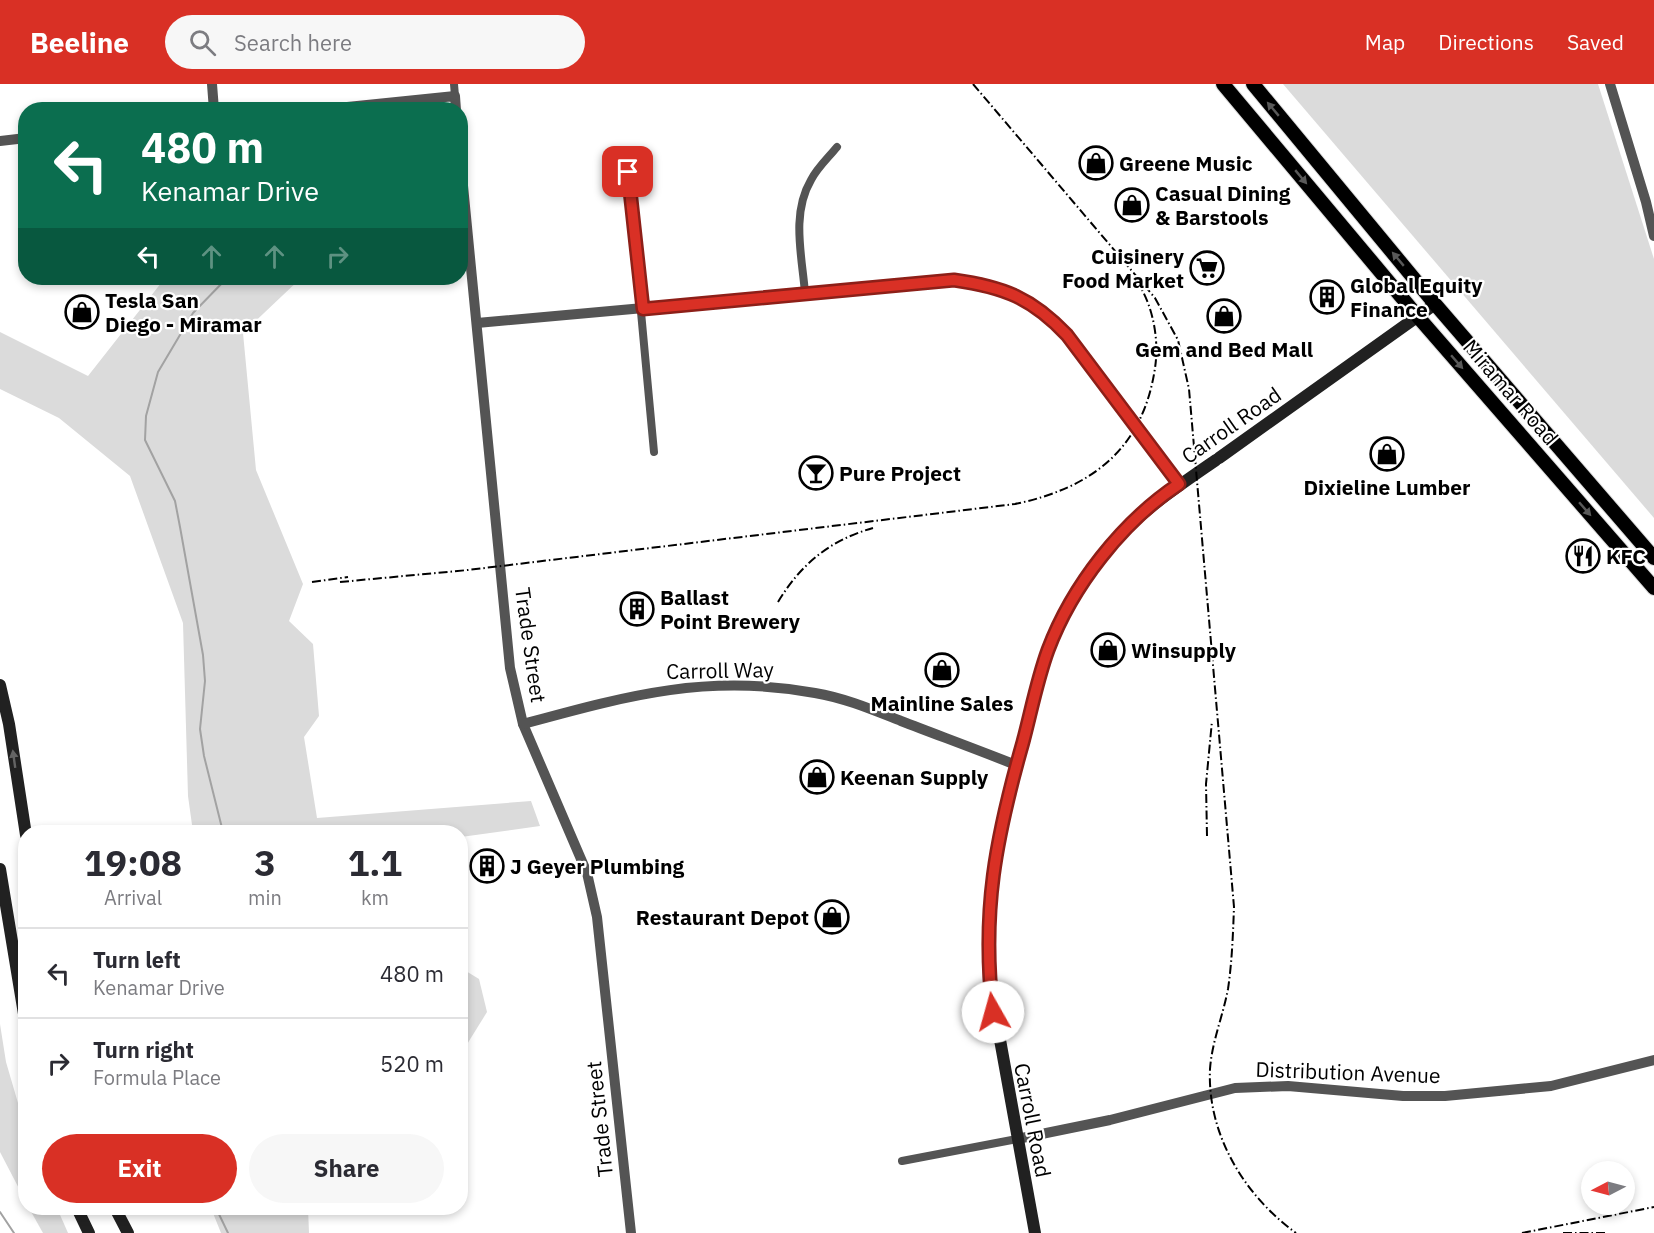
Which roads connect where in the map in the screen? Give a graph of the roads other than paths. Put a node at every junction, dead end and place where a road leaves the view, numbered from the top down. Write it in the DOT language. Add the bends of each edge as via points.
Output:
graph roads {
  1 [pos="212,84"];
  2 [pos="454,84"];
  3 [pos="1223,84"];
  4 [pos="1253,84"];
  5 [pos="1610,84"];
  6 [pos="455,96"];
  7 [pos="213,102"];
  8 [pos="396,102"];
  9 [pos="455,102"];
  10 [pos="18,139"];
  11 [pos="0,141"];
  12 [pos="837,147"];
  13 [pos="628,172"];
  14 [pos="1646,202"];
  15 [pos="1654,219"];
  16 [pos="468,234"];
  17 [pos="1654,236"];
  18 [pos="805,293"];
  19 [pos="1435,304"];
  20 [pos="643,309"];
  21 [pos="1419,318"];
  22 [pos="477,323"];
  23 [pos="654,452"];
  24 [pos="1179,484"];
  25 [pos="1654,558"];
  26 [pos="1654,588"];
  27 [pos="0,685"];
  28 [pos="4,724"];
  29 [pos="523,724"];
  30 [pos="1016,765"];
  31 [pos="24,825"];
  32 [pos="0,868"];
  33 [pos="18,977"];
  34 [pos="1654,1060"];
  35 [pos="1017,1139"];
  36 [pos="902,1161"];
  37 [pos="80,1215"];
  38 [pos="119,1215"];
  39 [pos="89,1233"];
  40 [pos="128,1233"];
  41 [pos="631,1233"];
  42 [pos="1035,1233"];
  1 -- 7 [label="street"];
  2 -- 6 [label="street"];
  3 -- 21 [label="main road, Miramar Road, one-way"];
  19 -- 4 [label="main road, Miramar Road, one-way"];
  5 -- 14 [label="street"];
  6 -- 8 [label="street"];
  6 -- 9 [label="street"];
  10 -- 11 [label="street"];
  12 -- 18 [label="street" via="811,179 802,199 798,218"];
  13 -- 20 [label="street"];
  14 -- 15 [label="street"];
  14 -- 17 [label="street"];
  16 -- 22 [label="street, Trade Street"];
  18 -- 20 [label="street"];
  18 -- 24 [label="street" via="954,280 990,285 1021,297 1047,314 1067,335"];
  19 -- 21 [label="main road, Carroll Road"];
  19 -- 25 [label="main road, Miramar Road"];
  20 -- 22 [label="street"];
  20 -- 23 [label="street"];
  21 -- 24 [label="main road, Carroll Road"];
  21 -- 26 [label="main road, Miramar Road, one-way"];
  22 -- 29 [label="street, Trade Street" via="510,668"];
  24 -- 30 [label="main road, Carroll Road" via="1113,543 1067,611 1048,650"];
  27 -- 28 [label="main road"];
  31 -- 28 [label="main road, one-way"];
  29 -- 30 [label="street, Carroll Way" via="636,693 693,686 764,685 855,703"];
  29 -- 41 [label="street, Trade Street" via="587,873 597,916"];
  30 -- 35 [label="main road, Carroll Road" via="990,882 987,939 993,1012"];
  32 -- 33 [label="main road"];
  34 -- 35 [label="street, Distribution Avenue" via="1551,1086 1445,1096 1288,1086 1235,1088"];
  35 -- 36 [label="street, Distribution Avenue"];
  35 -- 42 [label="main road, Carroll Road"];
  37 -- 39 [label="main road"];
  38 -- 40 [label="main road"];
}
